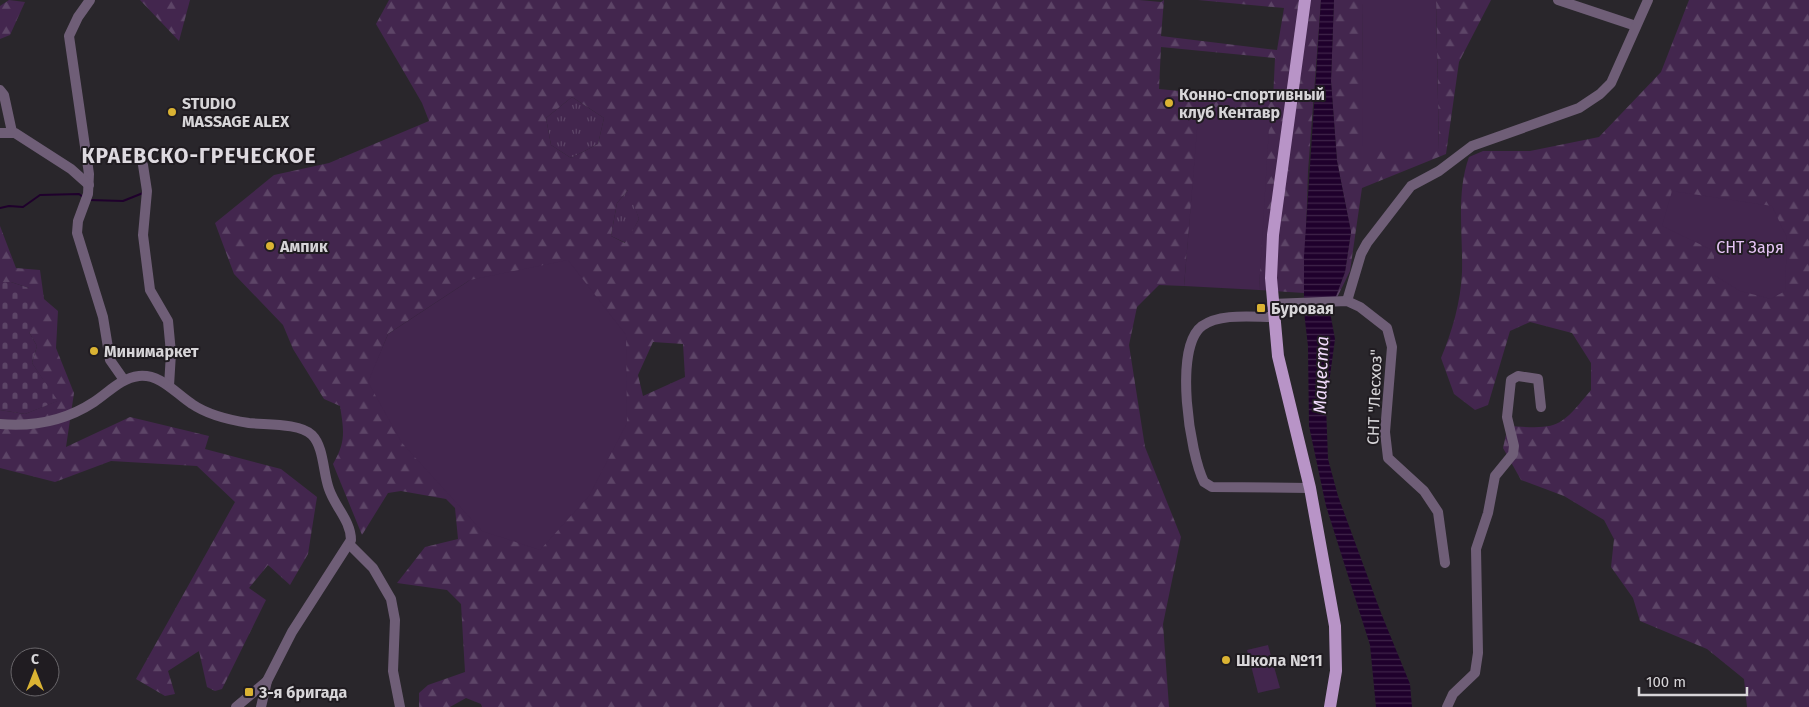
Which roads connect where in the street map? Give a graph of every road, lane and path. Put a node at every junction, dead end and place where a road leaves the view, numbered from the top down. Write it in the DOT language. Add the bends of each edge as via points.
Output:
graph roads {
  1 [pos="90,0"];
  2 [pos="1305,0"];
  3 [pos="1558,0"];
  4 [pos="1648,0"];
  5 [pos="1636,26"];
  6 [pos="0,90"];
  7 [pos="12,132"];
  8 [pos="0,133"];
  9 [pos="143,165"];
  10 [pos="89,185"];
  11 [pos="1344,301"];
  12 [pos="1273,310"];
  13 [pos="124,380"];
  14 [pos="169,386"];
  15 [pos="1541,407"];
  16 [pos="0,424"];
  17 [pos="1310,488"];
  18 [pos="350,545"];
  19 [pos="1445,562"];
  20 [pos="267,681"];
  21 [pos="236,707"];
  22 [pos="261,707"];
  23 [pos="400,707"];
  24 [pos="1330,707"];
  25 [pos="1447,707"];
  1 -- 10 [label="street" via="69,36"];
  2 -- 12 [label="main road" via="1274,235"];
  3 -- 5 [label="street"];
  4 -- 5 [label="street"];
  5 -- 11 [label="street" via="1611,83 1600,94 1579,108 1472,146 1411,186 1379,224 1361,254"];
  6 -- 7 [label="street"];
  7 -- 8 [label="street"];
  7 -- 10 [label="street"];
  9 -- 14 [label="street" via="147,191 143,235 150,290 168,321 171,353"];
  10 -- 13 [label="street" via="78,221 78,243 103,317 110,360"];
  11 -- 12 [label="street" via="1298,303"];
  11 -- 19 [label="street, СНТ \"Лесхоз\"" via="1360,307 1387,328 1392,348 1385,423 1388,458 1424,491 1438,512"];
  12 -- 17 [label="main road" via="1283,382"];
  12 -- 17 [label="street" via="1216,320 1201,326 1193,337 1185,372 1196,454 1201,477 1212,486"];
  13 -- 14 [label="street" via="151,377"];
  13 -- 16 [label="street" via="93,403 56,421 28,426"];
  14 -- 18 [label="street" via="211,414 247,423 300,429 310,434 317,442 330,493 349,526"];
  15 -- 25 [label="street" via="1538,380 1518,376 1510,380 1507,417 1513,454 1495,476 1488,513 1476,549 1478,653 1475,673 1453,694"];
  17 -- 24 [label="main road" via="1335,626 1336,670"];
  18 -- 20 [label="street" via="292,632"];
  18 -- 23 [label="street" via="373,568 391,600 395,620 393,671"];
  20 -- 21 [label="street"];
  20 -- 22 [label="street"];
}
